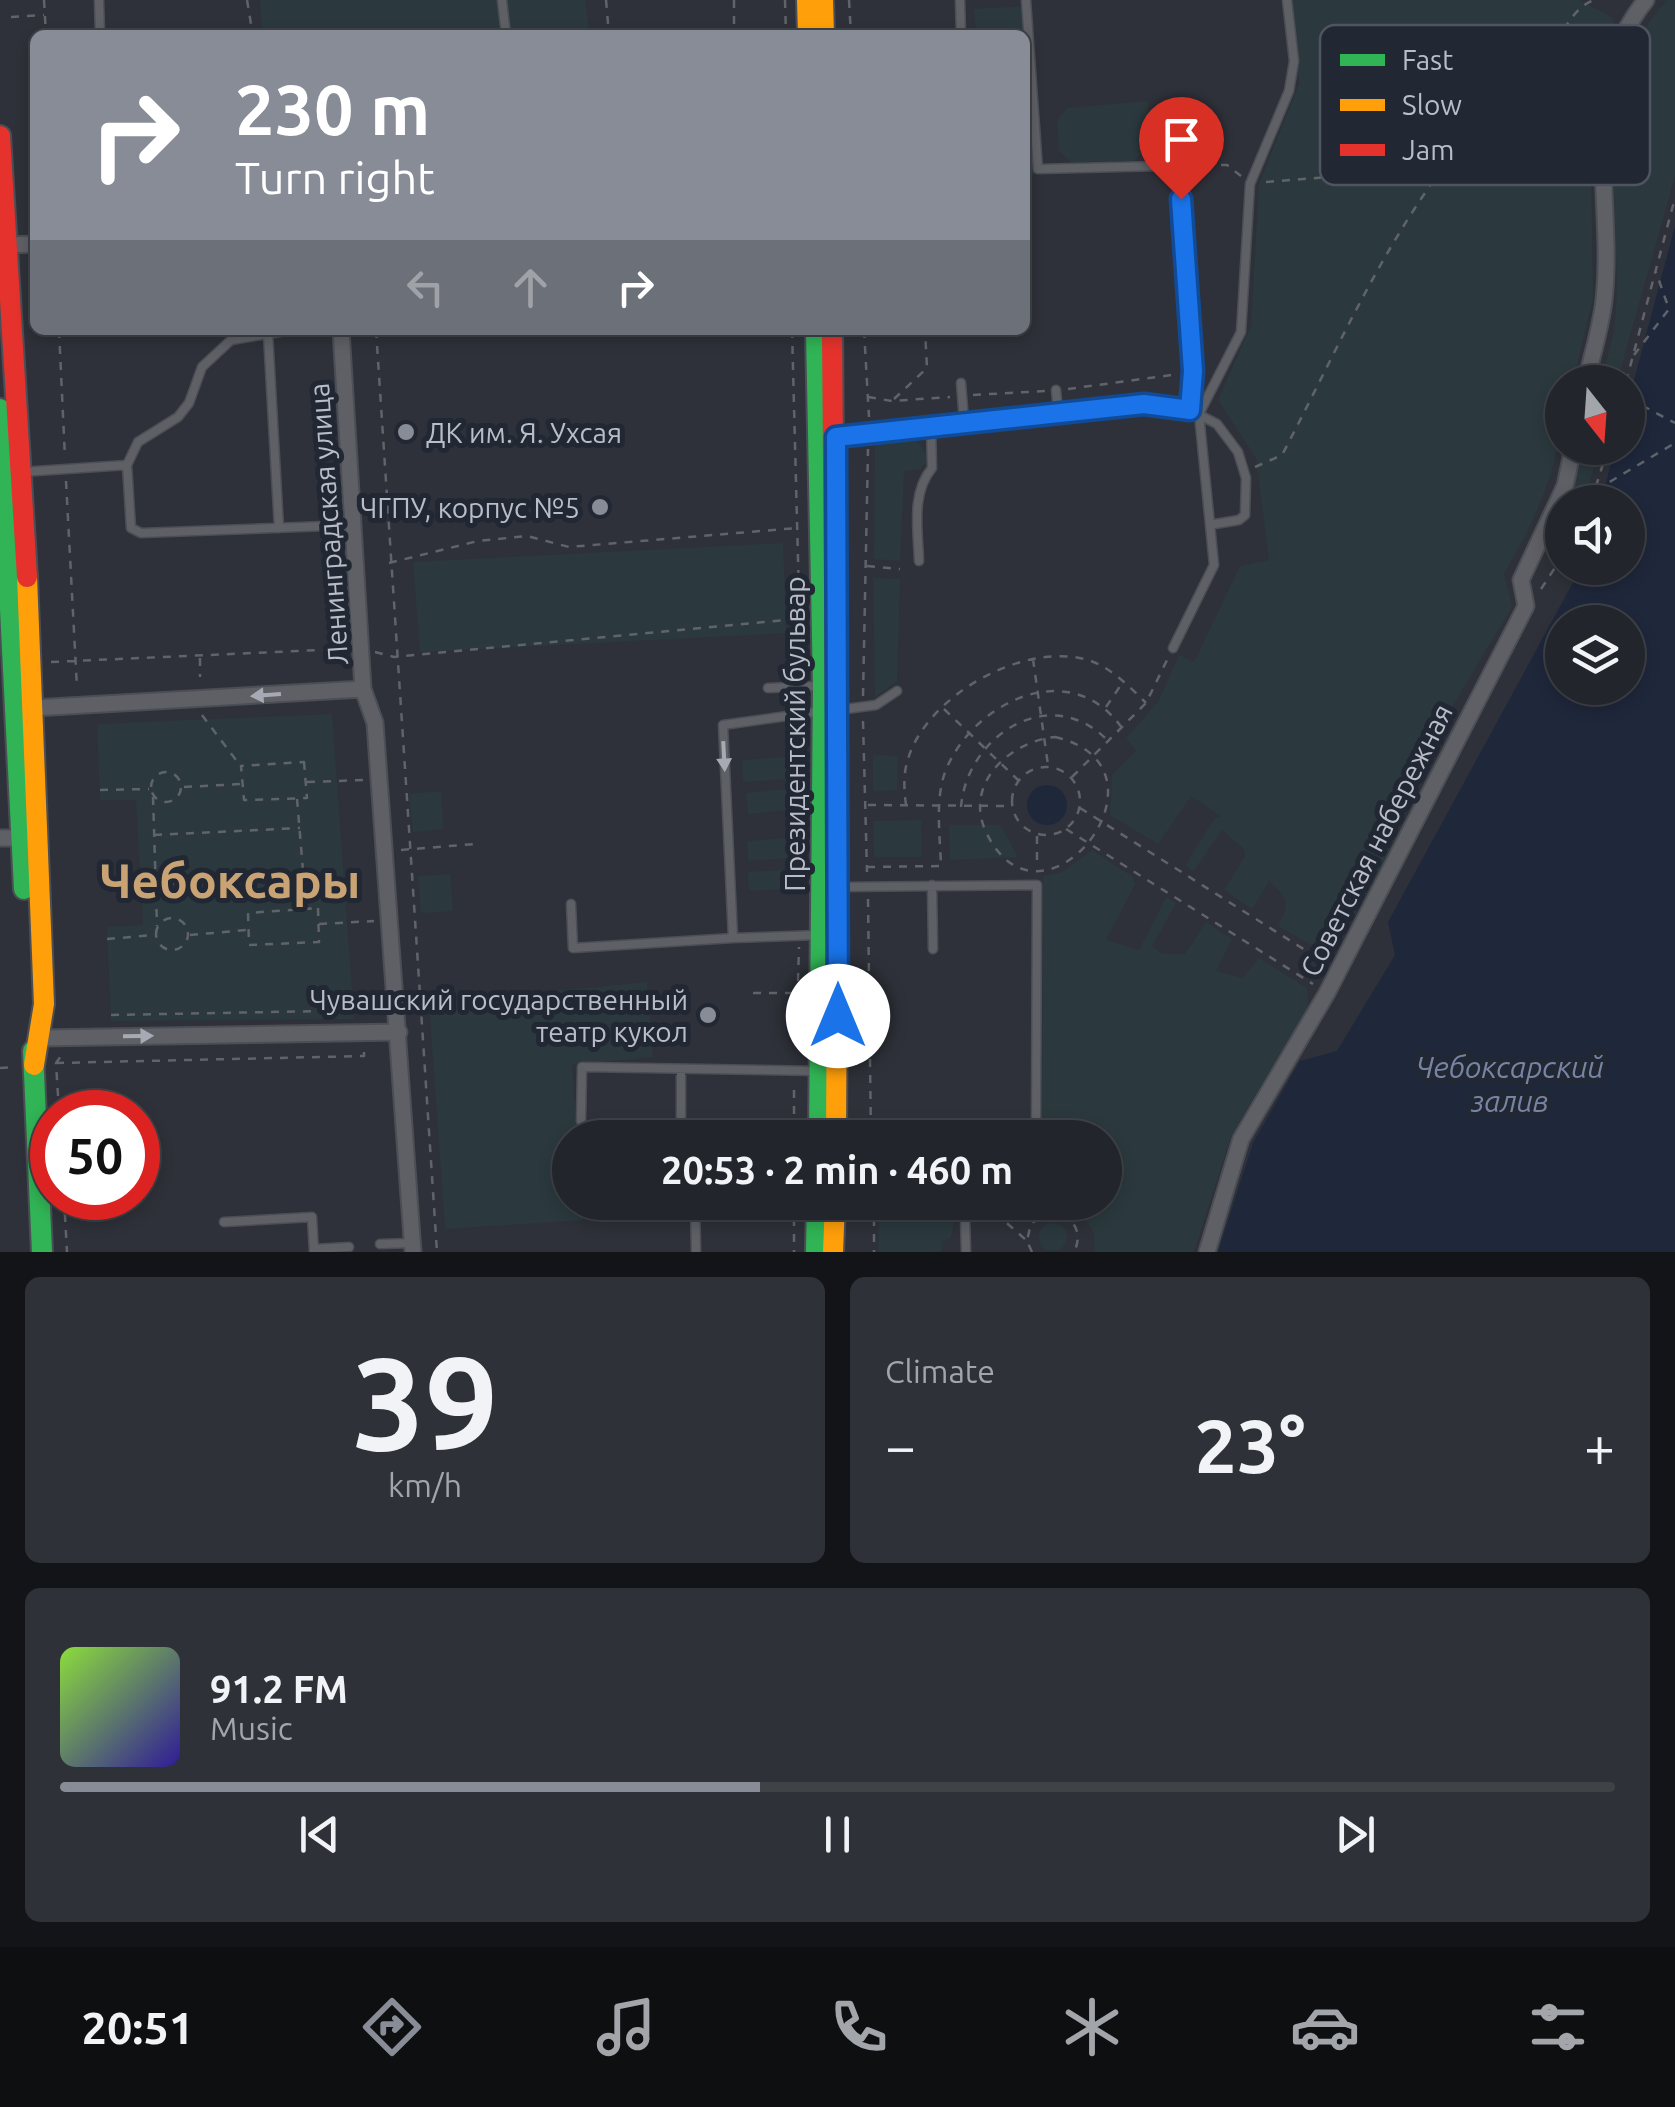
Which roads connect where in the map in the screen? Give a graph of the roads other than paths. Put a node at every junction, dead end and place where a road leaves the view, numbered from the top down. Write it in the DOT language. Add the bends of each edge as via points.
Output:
graph roads {
  1 [pos="99,0"];
  2 [pos="502,0"];
  3 [pos="807,0"];
  4 [pos="823,0"];
  5 [pos="960,0"];
  6 [pos="1026,0"];
  7 [pos="1286,0"];
  8 [pos="1646,0"];
  9 [pos="1634,25"];
  10 [pos="100,30"];
  11 [pos="505,30"];
  12 [pos="808,30"];
  13 [pos="824,30"];
  14 [pos="962,30"];
  15 [pos="1027,30"];
  16 [pos="1030,107"];
  17 [pos="1158,120"];
  18 [pos="0,136"];
  19 [pos="1604,185"];
  20 [pos="1181,199"];
  21 [pos="30,244"];
  22 [pos="3,245"];
  23 [pos="226,335"];
  24 [pos="262,335"];
  25 [pos="268,335"];
  26 [pos="341,335"];
  27 [pos="817,335"];
  28 [pos="832,335"];
  29 [pos="231,340"];
  30 [pos="1590,365"];
  31 [pos="962,383"];
  32 [pos="1056,390"];
  33 [pos="0,409"];
  34 [pos="1058,411"];
  35 [pos="1194,412"];
  36 [pos="964,421"];
  37 [pos="931,426"];
  38 [pos="828,437"];
  39 [pos="1569,465"];
  40 [pos="126,466"];
  41 [pos="20,472"];
  42 [pos="1215,524"];
  43 [pos="352,526"];
  44 [pos="279,528"];
  45 [pos="919,560"];
  46 [pos="1174,648"];
  47 [pos="823,686"];
  48 [pos="768,688"];
  49 [pos="363,689"];
  50 [pos="897,691"];
  51 [pos="33,708"];
  52 [pos="831,711"];
  53 [pos="0,838"];
  54 [pos="22,838"];
  55 [pos="932,885"];
  56 [pos="830,887"];
  57 [pos="571,904"];
  58 [pos="822,935"];
  59 [pos="733,938"];
  60 [pos="933,949"];
  61 [pos="399,1032"];
  62 [pos="36,1038"];
  63 [pos="681,1070"];
  64 [pos="829,1071"];
  65 [pos="581,1120"];
  66 [pos="681,1120"];
  67 [pos="831,1120"];
  68 [pos="1036,1120"];
  69 [pos="695,1220"];
  70 [pos="817,1220"];
  71 [pos="835,1220"];
  72 [pos="965,1220"];
  73 [pos="224,1222"];
  74 [pos="380,1244"];
  75 [pos="349,1247"];
  76 [pos="413,1247"];
  77 [pos="314,1251"];
  78 [pos="42,1252"];
  79 [pos="696,1252"];
  80 [pos="816,1252"];
  81 [pos="834,1252"];
  82 [pos="966,1252"];
  83 [pos="1207,1252"];
  1 -- 10 [label="lane"];
  2 -- 11 [label="lane"];
  3 -- 12 [label="main road"];
  4 -- 13 [label="main road"];
  5 -- 14 [label="lane"];
  6 -- 15 [label="lane"];
  7 -- 35 [label="lane" via="1294,60 1289,90 1250,184 1241,332"];
  8 -- 9 [label="street"];
  16 -- 17 [label="lane" via="1038,169 1162,166"];
  18 -- 22 [label="main road"];
  19 -- 30 [label="street" via="1604,299"];
  20 -- 35 [label="lane"];
  21 -- 22 [label="street"];
  22 -- 41 [label="main road"];
  23 -- 29 [label="lane"];
  24 -- 29 [label="lane"];
  25 -- 44 [label="lane"];
  26 -- 43 [label="street, Ленинградская улица"];
  27 -- 38 [label="main road, Президентский бульвар"];
  28 -- 38 [label="main road, Президентский бульвар"];
  29 -- 40 [label="lane" via="202,366 178,417 138,442"];
  31 -- 36 [label="lane"];
  32 -- 34 [label="lane"];
  33 -- 54 [label="main road"];
  34 -- 35 [label="lane" via="1144,404"];
  34 -- 36 [label="lane"];
  35 -- 42 [label="lane" via="1229,438 1244,470 1246,515"];
  35 -- 46 [label="lane" via="1214,565"];
  36 -- 37 [label="lane"];
  37 -- 38 [label="lane"];
  37 -- 45 [label="lane" via="932,468 922,480 918,505"];
  38 -- 47 [label="main road, Президентский бульвар"];
  38 -- 52 [label="main road, Президентский бульвар"];
  39 -- 83 [label="street, Советская набережная" via="1520,580 1526,606 1327,992 1242,1139"];
  40 -- 41 [label="lane"];
  40 -- 44 [label="lane" via="131,528 140,533"];
  41 -- 51 [label="main road"];
  43 -- 44 [label="lane"];
  43 -- 49 [label="street, Ленинградская улица"];
  47 -- 48 [label="lane"];
  47 -- 52 [label="main road, Президентский бульвар"];
  49 -- 51 [label="street, one-way"];
  49 -- 61 [label="street, Ленинградская улица" via="375,723"];
  50 -- 52 [label="lane" via="876,705"];
  51 -- 62 [label="main road" via="44,1004"];
  52 -- 56 [label="main road, Президентский бульвар"];
  52 -- 59 [label="lane, one-way" via="723,724"];
  53 -- 54 [label="street"];
  54 -- 62 [label="main road"];
  55 -- 56 [label="lane"];
  55 -- 60 [label="lane"];
  55 -- 68 [label="lane" via="1037,885"];
  56 -- 58 [label="main road, Президентский бульвар"];
  56 -- 64 [label="main road, Президентский бульвар"];
  57 -- 59 [label="lane" via="572,948"];
  58 -- 59 [label="lane"];
  58 -- 64 [label="main road, Президентский бульвар"];
  62 -- 61 [label="street, one-way"];
  61 -- 76 [label="street, Ленинградская улица"];
  62 -- 78 [label="main road"];
  63 -- 64 [label="lane"];
  63 -- 65 [label="lane" via="582,1067"];
  63 -- 66 [label="lane"];
  64 -- 67 [label="main road, Президентский бульвар"];
  69 -- 79 [label="lane"];
  70 -- 80 [label="main road"];
  71 -- 81 [label="main road"];
  72 -- 82 [label="lane"];
  73 -- 77 [label="lane" via="312,1216"];
  74 -- 76 [label="lane"];
  75 -- 77 [label="lane"];
}
